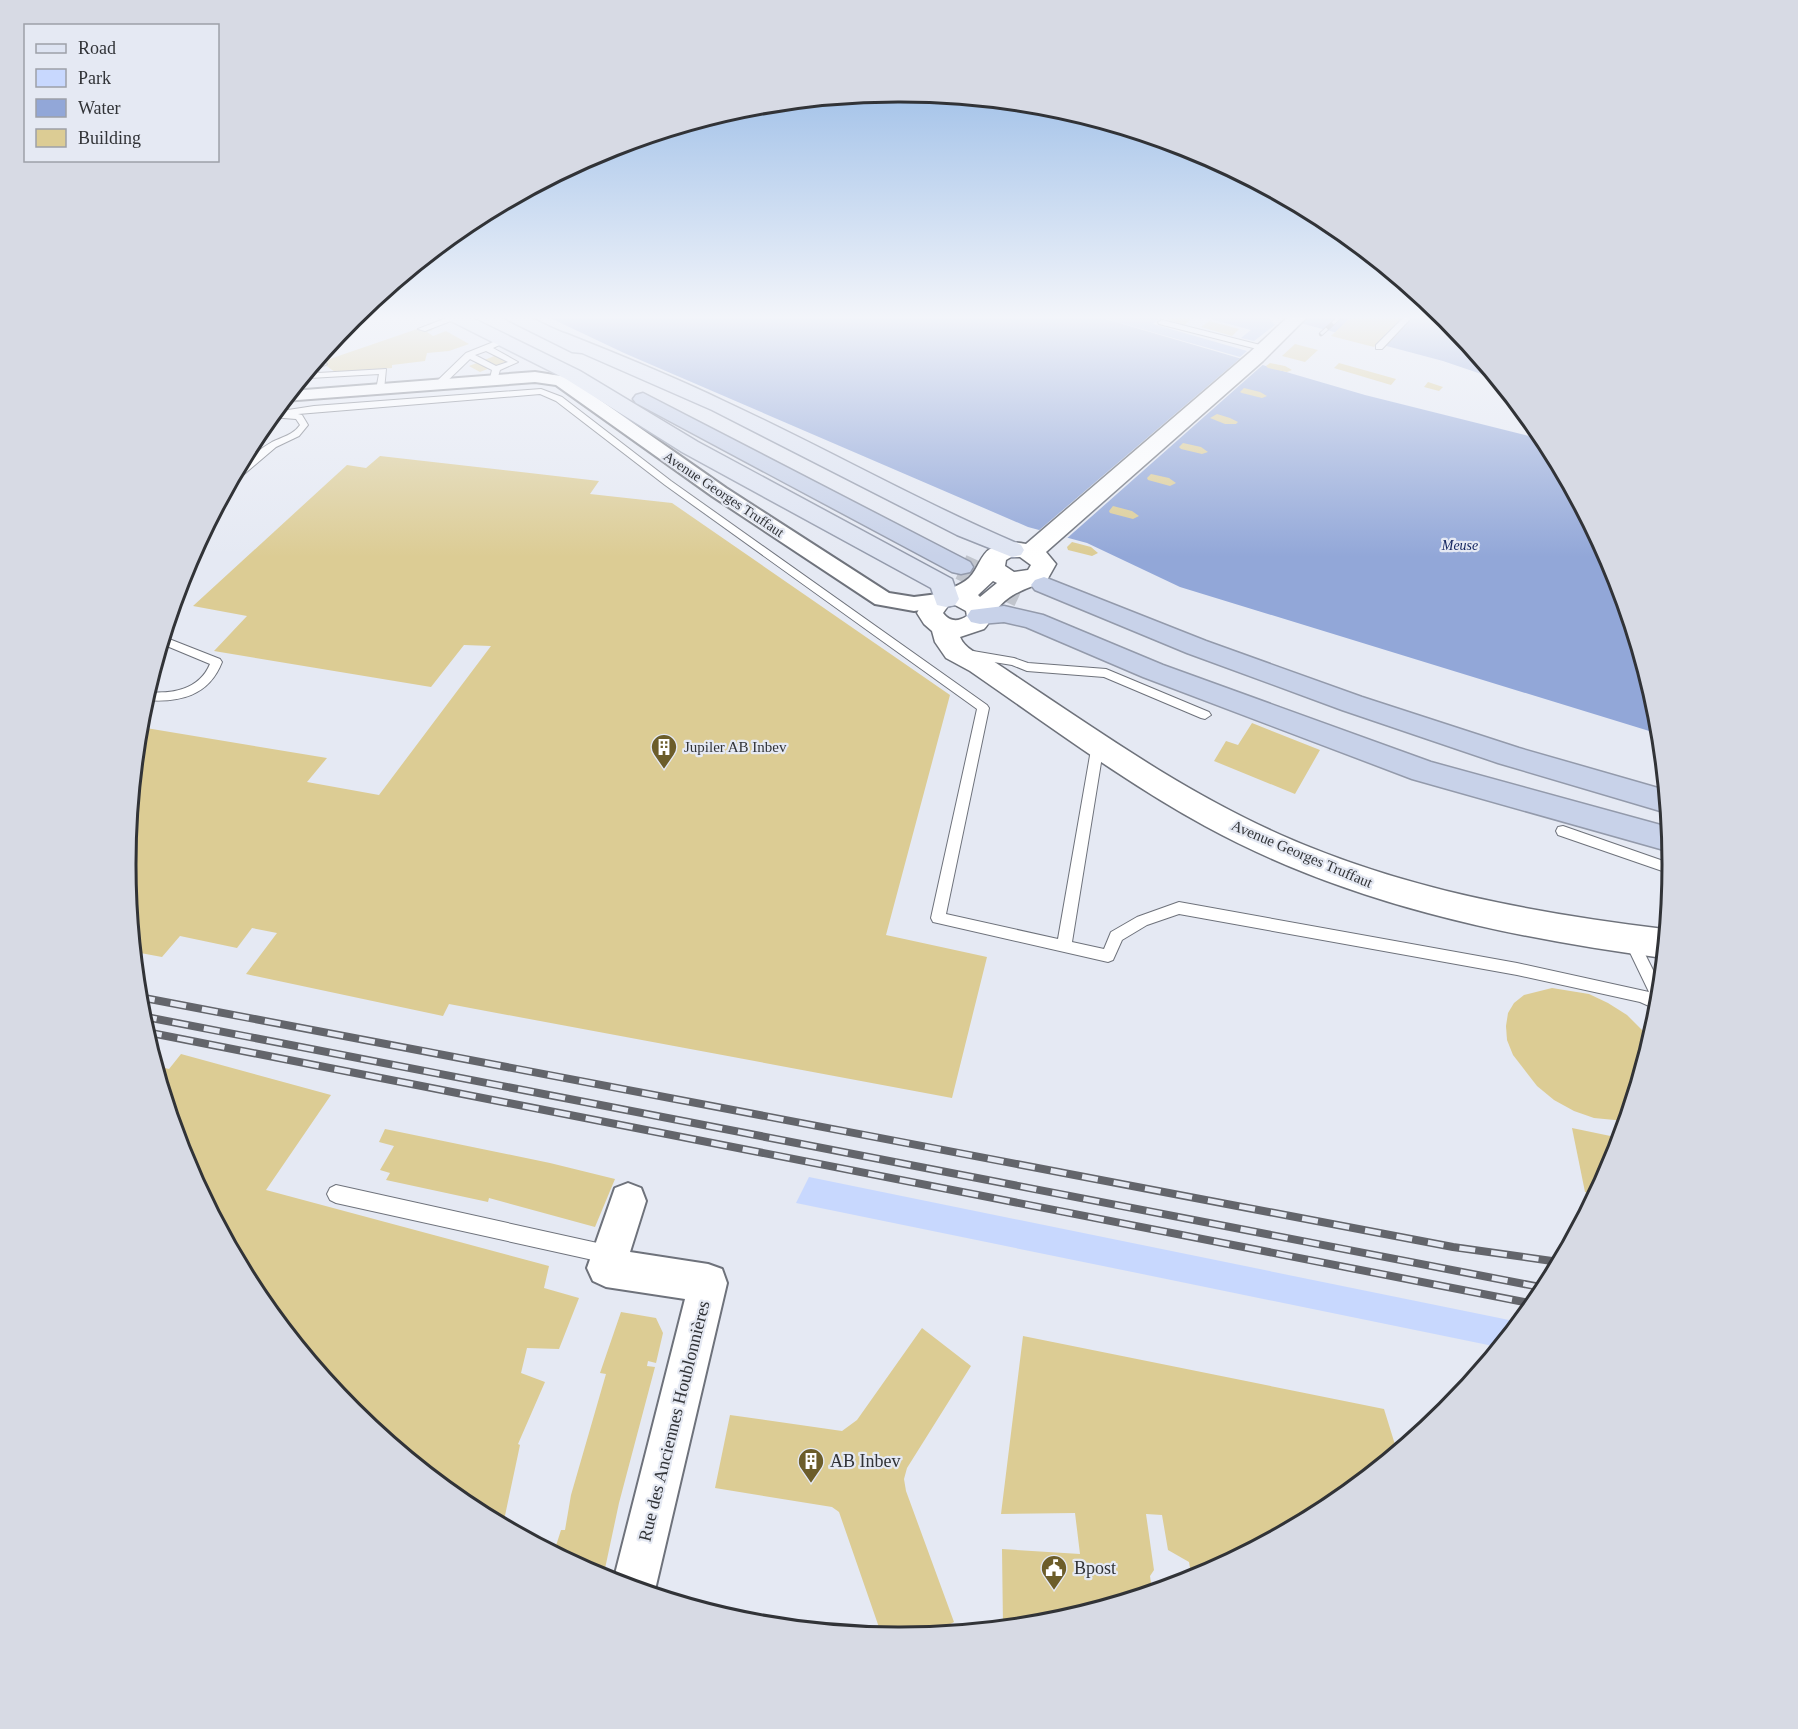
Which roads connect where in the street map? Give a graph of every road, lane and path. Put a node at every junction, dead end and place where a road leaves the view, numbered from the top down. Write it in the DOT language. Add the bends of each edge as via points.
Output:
graph roads {
  1 [pos="351,396"];
  2 [pos="469,396"];
  3 [pos="552,396"];
  4 [pos="584,396"];
  5 [pos="607,396"];
  6 [pos="637,396"];
  7 [pos="661,396"];
  8 [pos="671,396"];
  9 [pos="696,396"];
  10 [pos="1215,396"];
  11 [pos="643,399"];
  12 [pos="289,408"];
  13 [pos="288,409"];
  14 [pos="286,411"];
  15 [pos="734,432"];
  16 [pos="251,464"];
  17 [pos="977,563"];
  18 [pos="1031,567"];
  19 [pos="956,612"];
  20 [pos="170,643"];
  21 [pos="977,660"];
  22 [pos="155,697"];
  23 [pos="1205,715"];
  24 [pos="1098,744"];
  25 [pos="1656,780"];
  26 [pos="1658,800"];
  27 [pos="1660,823"];
  28 [pos="1563,831"];
  29 [pos="1661,837"];
  30 [pos="1662,865"];
  31 [pos="1631,940"];
  32 [pos="1657,943"];
  33 [pos="1064,945"];
  34 [pos="1652,983"];
  35 [pos="1649,999"];
  36 [pos="336,1194"];
  37 [pos="628,1201"];
  38 [pos="611,1255"];
  39 [pos="636,1580"];
  1 -- 12 [label="street"];
  2 -- 13 [label="lane"];
  3 -- 33 [label="lane" via="983,708 938,918"];
  4 -- 19 [label="street, Avenue Georges Truffaut" via="719,492 883,599 889,608"];
  5 -- 19 [label="main road" via="690,447 943,584"];
  6 -- 11 [label="main road"];
  7 -- 15 [label="main road"];
  8 -- 15 [label="main road"];
  9 -- 18 [label="main road"];
  10 -- 18 [label="street"];
  11 -- 17 [label="highway"];
  14 -- 16 [label="lane" via="299,417 304,425 301,430 274,444"];
  15 -- 17 [label="highway"];
  17 -- 18 [label="street" via="1003,577"];
  17 -- 19 [label="street" via="983,579"];
  18 -- 19 [label="street" via="1001,592"];
  18 -- 25 [label="highway" via="1448,714"];
  18 -- 26 [label="highway" via="1114,615 1327,694 1539,765"];
  18 -- 27 [label="highway" via="1137,643 1466,763"];
  19 -- 21 [label="street, Avenue Georges Truffaut" via="950,646 962,658"];
  19 -- 29 [label="highway" via="1004,614 1034,621 1245,706 1423,771"];
  20 -- 22 [label="lane" via="216,662 207,680 186,692"];
  21 -- 23 [label="lane" via="1106,673"];
  21 -- 24 [label="street, Avenue Georges Truffaut"];
  24 -- 31 [label="street, Avenue Georges Truffaut" via="1219,819 1352,876 1463,910"];
  24 -- 33 [label="lane"];
  28 -- 30 [label="lane"];
  31 -- 32 [label="street, Avenue Georges Truffaut"];
  31 -- 34 [label="lane"];
  33 -- 35 [label="lane" via="1108,956 1116,936 1142,921 1179,908 1517,969"];
  36 -- 38 [label="lane"];
  37 -- 38 [label="street"];
  38 -- 39 [label="street, Rue des Anciennes Houblonnières" via="606,1268 708,1283"];
}
